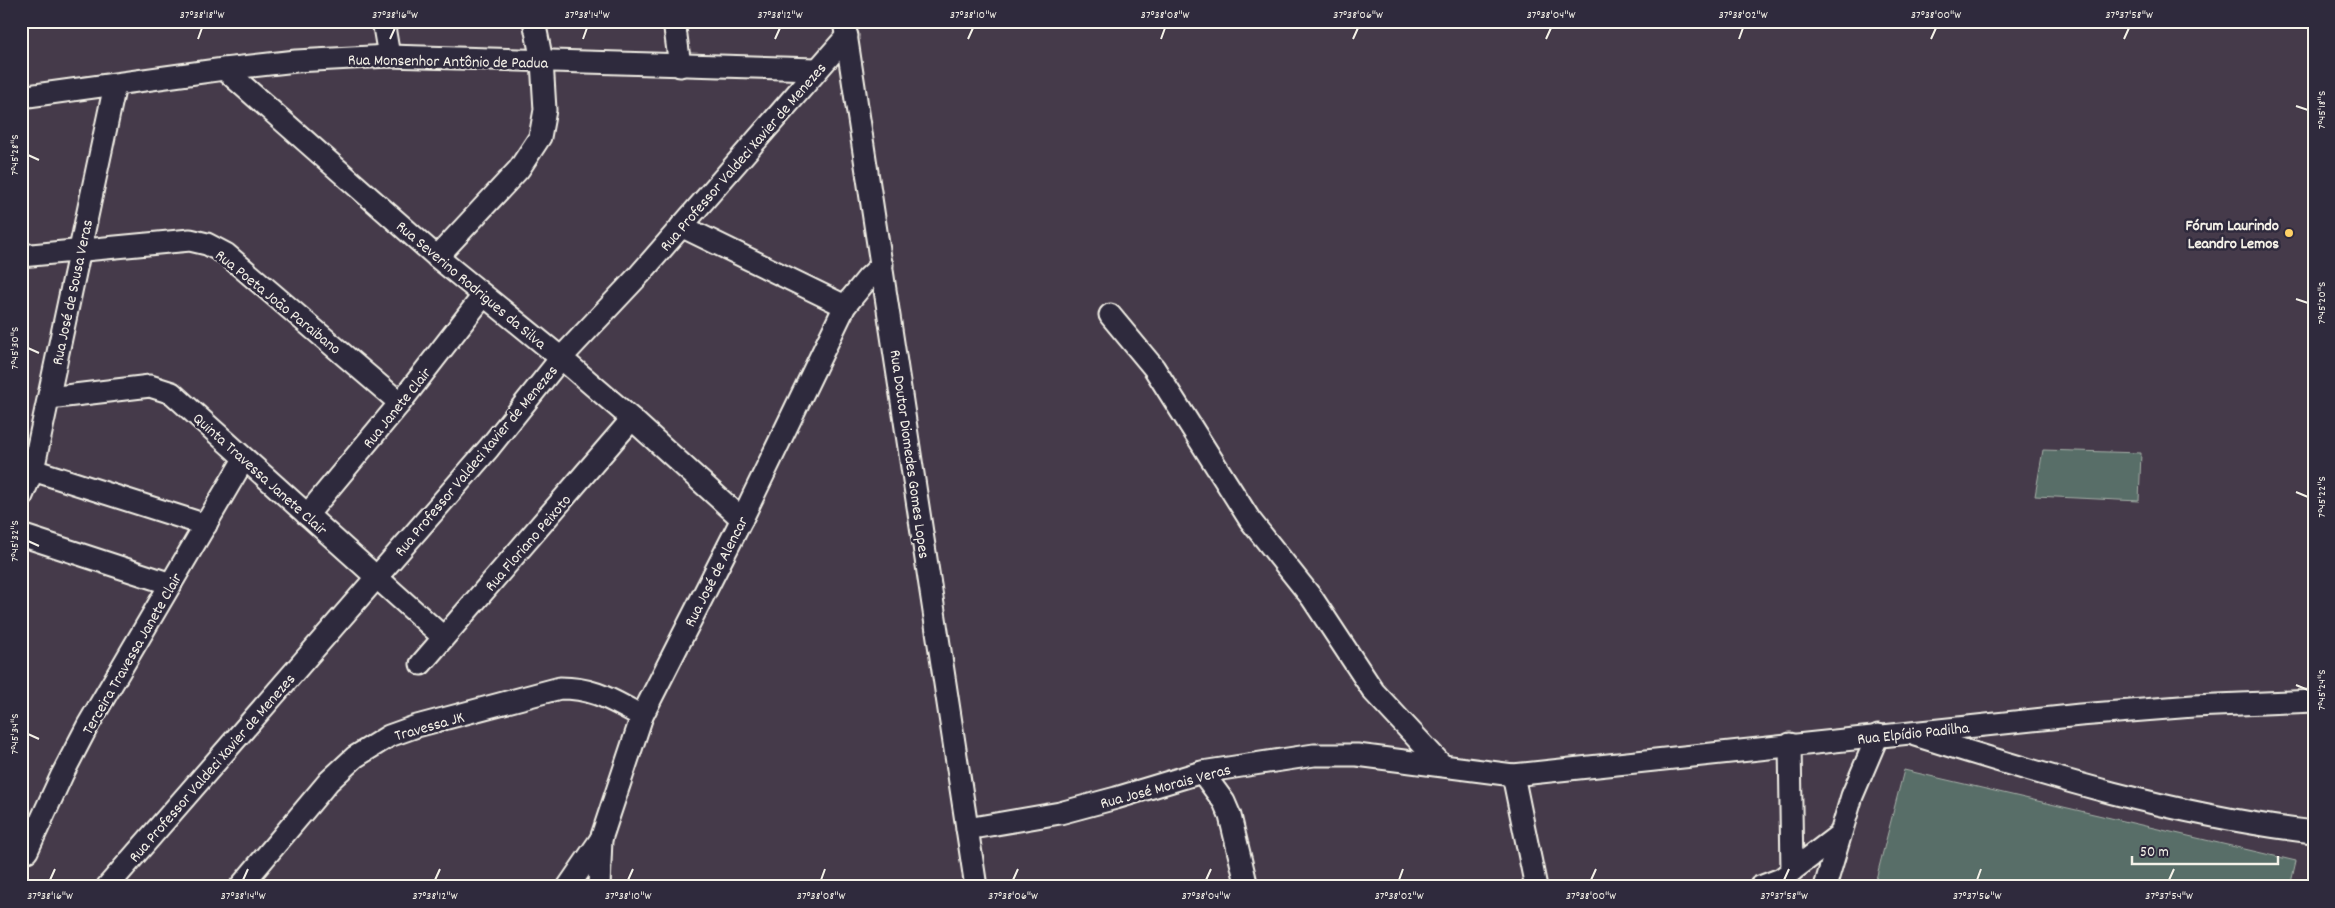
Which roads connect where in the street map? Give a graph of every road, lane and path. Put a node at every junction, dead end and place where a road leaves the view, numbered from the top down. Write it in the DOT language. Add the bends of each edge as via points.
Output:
graph roads {
  1 [pos="383,21"];
  2 [pos="534,21"];
  3 [pos="674,21"];
  4 [pos="846,29"];
  5 [pos="389,56"];
  6 [pos="542,61"];
  7 [pos="680,66"];
  8 [pos="224,69"];
  9 [pos="816,69"];
  10 [pos="115,84"];
  11 [pos="21,97"];
  12 [pos="681,226"];
  13 [pos="80,251"];
  14 [pos="21,256"];
  15 [pos="437,257"];
  16 [pos="882,265"];
  17 [pos="483,296"];
  18 [pos="846,306"];
  19 [pos="1110,315"];
  20 [pos="561,358"];
  21 [pos="48,398"];
  22 [pos="400,403"];
  23 [pos="632,420"];
  24 [pos="244,459"];
  25 [pos="33,470"];
  26 [pos="21,498"];
  27 [pos="307,515"];
  28 [pos="742,519"];
  29 [pos="206,525"];
  30 [pos="21,535"];
  31 [pos="376,576"];
  32 [pos="171,584"];
  33 [pos="444,637"];
  34 [pos="422,664"];
  35 [pos="2314,701"];
  36 [pos="642,716"];
  37 [pos="1905,732"];
  38 [pos="1878,735"];
  39 [pos="1790,744"];
  40 [pos="1442,765"];
  41 [pos="1202,772"];
  42 [pos="1513,775"];
  43 [pos="967,829"];
  44 [pos="2314,832"];
  45 [pos="1839,835"];
  46 [pos="601,839"];
  47 [pos="27,851"];
  48 [pos="1792,871"];
  49 [pos="107,887"];
  50 [pos="240,887"];
  51 [pos="568,887"];
  52 [pos="599,887"];
  53 [pos="976,887"];
  54 [pos="1247,887"];
  55 [pos="1536,887"];
  56 [pos="1760,887"];
  57 [pos="1825,887"];
  1 -- 5 [label="street"];
  2 -- 6 [label="street"];
  3 -- 7 [label="street"];
  4 -- 9 [label="street, Rua Professor Valdeci Xavier de Menezes"];
  4 -- 16 [label="street, Rua Doutor Diomedes Gomes Lopes"];
  5 -- 6 [label="street, Rua Monsenhor Antônio de Padua"];
  5 -- 8 [label="street, Rua Monsenhor Antônio de Padua"];
  6 -- 7 [label="street, Rua Monsenhor Antônio de Padua"];
  6 -- 15 [label="street" via="545,110 540,137 534,149"];
  7 -- 9 [label="street, Rua Monsenhor Antônio de Padua"];
  8 -- 10 [label="street, Rua Monsenhor Antônio de Padua"];
  8 -- 15 [label="street, Rua Severino Rodrigues da Silva"];
  9 -- 12 [label="street, Rua Professor Valdeci Xavier de Menezes"];
  10 -- 11 [label="street, Rua Monsenhor Antônio de Padua"];
  10 -- 13 [label="street, Rua José de Sousa Veras"];
  12 -- 18 [label="street"];
  12 -- 20 [label="street, Rua Professor Valdeci Xavier de Menezes"];
  13 -- 14 [label="street, Rua Poeta João Paraibano"];
  13 -- 21 [label="street, Rua José de Sousa Veras"];
  13 -- 22 [label="street, Rua Poeta João Paraibano" via="190,240 206,244 226,254"];
  15 -- 17 [label="street, Rua Severino Rodrigues da Silva"];
  16 -- 18 [label="street, Rua José de Alencar"];
  16 -- 43 [label="street, Rua Doutor Diomedes Gomes Lopes"];
  17 -- 20 [label="street, Rua Severino Rodrigues da Silva"];
  17 -- 22 [label="street, Rua Janete Clair"];
  18 -- 28 [label="street, Rua José de Alencar"];
  19 -- 40 [label="street" via="1154,368 1250,520 1312,598 1374,692"];
  20 -- 23 [label="street, Rua Severino Rodrigues da Silva"];
  20 -- 31 [label="street, Rua Professor Valdeci Xavier de Menezes" via="488,448"];
  21 -- 24 [label="street, Quinta Travessa Janete Clair" via="150,386 162,388 179,399"];
  21 -- 25 [label="street, Rua José de Sousa Veras"];
  22 -- 27 [label="street, Rua Janete Clair"];
  23 -- 28 [label="street, Rua Severino Rodrigues da Silva"];
  23 -- 33 [label="street, Rua Floriano Peixoto"];
  24 -- 27 [label="street, Quinta Travessa Janete Clair"];
  24 -- 29 [label="street, Terceira Travessa Janete Clair"];
  25 -- 26 [label="street, Rua José de Sousa Veras"];
  25 -- 29 [label="street"];
  27 -- 31 [label="street, Quinta Travessa Janete Clair"];
  28 -- 36 [label="street, Rua José de Alencar"];
  29 -- 32 [label="street, Terceira Travessa Janete Clair"];
  30 -- 32 [label="street"];
  31 -- 33 [label="street, Quinta Travessa Janete Clair"];
  31 -- 49 [label="street, Rua Professor Valdeci Xavier de Menezes"];
  32 -- 47 [label="street, Terceira Travessa Janete Clair" via="88,725"];
  33 -- 34 [label="street, Rua Floriano Peixoto"];
  35 -- 37 [label="street, Rua Elpídio Padilha" via="2192,706"];
  36 -- 46 [label="street, Rua José de Alencar"];
  36 -- 50 [label="street, Travessa JK" via="600,694 580,688 560,688 389,736 355,757 329,780"];
  37 -- 38 [label="street, Rua Elpídio Padilha"];
  37 -- 44 [label="street" via="2163,807 2253,825"];
  38 -- 39 [label="street, Rua Elpídio Padilha"];
  38 -- 45 [label="street"];
  39 -- 42 [label="street, Rua Elpídio Padilha"];
  39 -- 48 [label="street"];
  40 -- 41 [label="street, Rua José Morais Veras" via="1357,755 1314,756"];
  40 -- 42 [label="street, Rua José Morais Veras"];
  41 -- 43 [label="street, Rua José Morais Veras" via="1060,813"];
  41 -- 54 [label="street" via="1230,816"];
  42 -- 55 [label="street"];
  43 -- 53 [label="street, Rua Doutor Diomedes Gomes Lopes"];
  45 -- 48 [label="street"];
  45 -- 57 [label="street"];
  46 -- 51 [label="street, Rua José de Alencar"];
  46 -- 52 [label="street"];
  48 -- 56 [label="street"];
}
